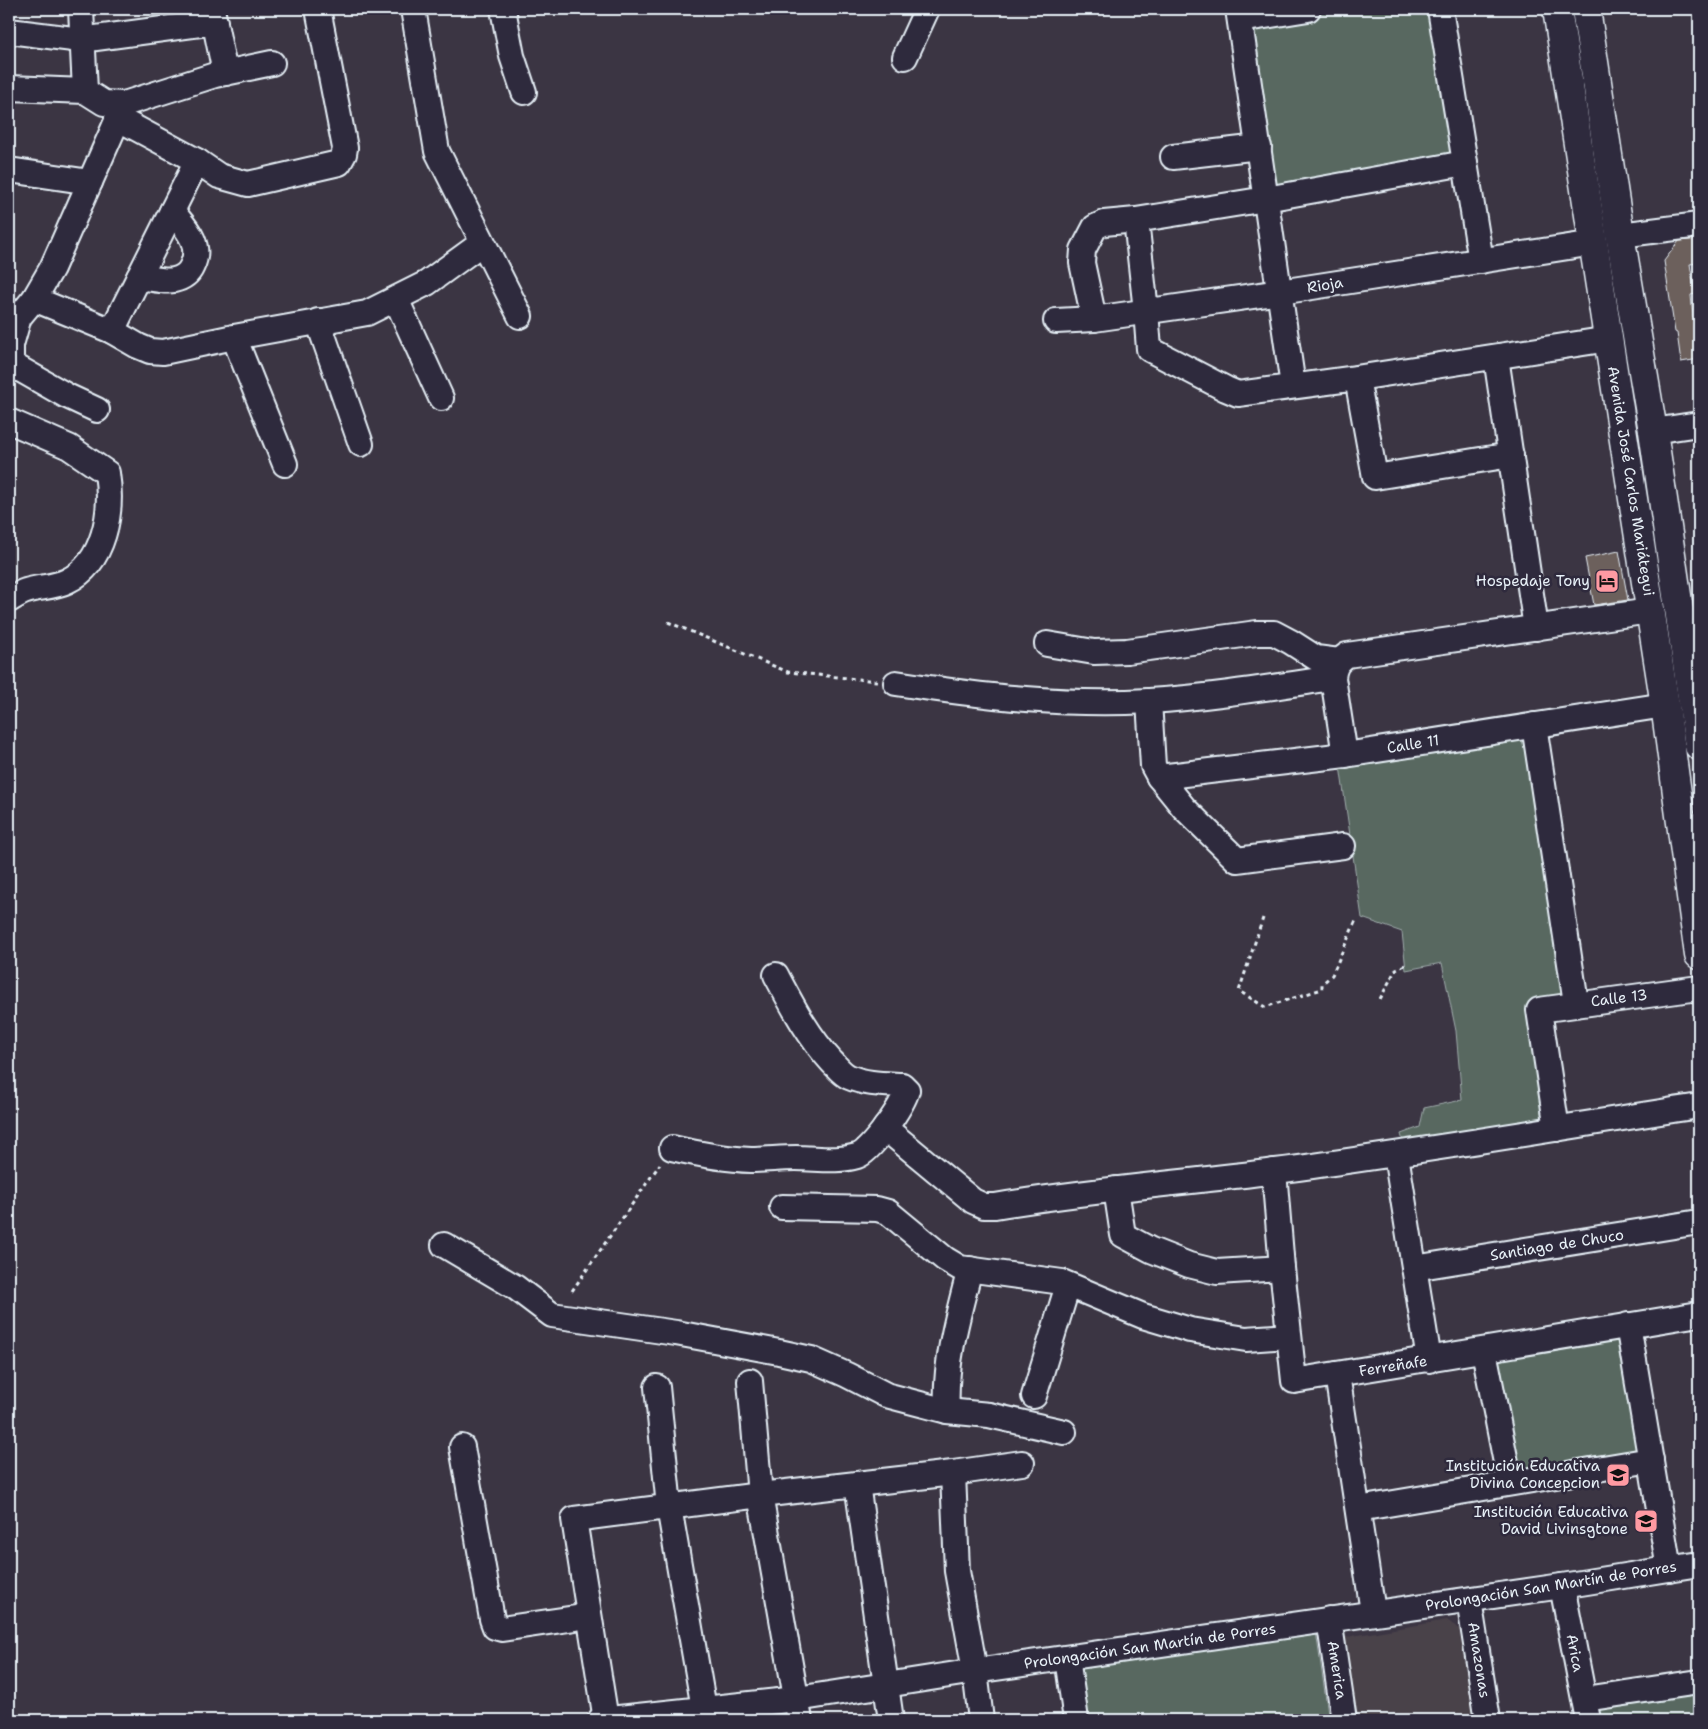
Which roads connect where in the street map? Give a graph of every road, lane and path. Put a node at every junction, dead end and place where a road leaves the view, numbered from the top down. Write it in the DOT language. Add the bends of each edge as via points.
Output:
graph roads {
  1 [pos="81,9"];
  2 [pos="318,9"];
  3 [pos="413,9"];
  4 [pos="503,9"];
  5 [pos="927,9"];
  6 [pos="1308,9"];
  7 [pos="1440,9"];
  8 [pos="1557,9"];
  9 [pos="1586,9"];
  10 [pos="213,15"];
  11 [pos="1239,15"];
  12 [pos="9,31"];
  13 [pos="82,40"];
  14 [pos="905,57"];
  15 [pos="272,63"];
  16 [pos="225,73"];
  17 [pos="9,88"];
  18 [pos="85,91"];
  19 [pos="524,92"];
  20 [pos="121,111"];
  21 [pos="1259,147"];
  22 [pos="1172,157"];
  23 [pos="197,161"];
  24 [pos="1465,163"];
  25 [pos="9,170"];
  26 [pos="90,182"];
  27 [pos="1266,199"];
  28 [pos="172,211"];
  29 [pos="1136,220"];
  30 [pos="1699,224"];
  31 [pos="1620,235"];
  32 [pos="482,243"];
  33 [pos="1594,243"];
  34 [pos="1481,260"];
  35 [pos="139,277"];
  36 [pos="1280,292"];
  37 [pos="34,299"];
  38 [pos="396,299"];
  39 [pos="1146,311"];
  40 [pos="14,315"];
  41 [pos="520,316"];
  42 [pos="1094,319"];
  43 [pos="318,321"];
  44 [pos="1056,321"];
  45 [pos="112,332"];
  46 [pos="234,337"];
  47 [pos="1609,339"];
  48 [pos="1496,356"];
  49 [pos="1357,378"];
  50 [pos="1293,386"];
  51 [pos="441,398"];
  52 [pos="97,410"];
  53 [pos="9,421"];
  54 [pos="1699,424"];
  55 [pos="1653,431"];
  56 [pos="361,444"];
  57 [pos="1511,455"];
  58 [pos="285,464"];
  59 [pos="9,600"];
  60 [pos="1650,611"];
  61 [pos="668,622"];
  62 [pos="1536,628"];
  63 [pos="1046,644"];
  64 [pos="1692,648"];
  65 [pos="1336,670"];
  66 [pos="896,683"];
  67 [pos="1148,701"];
  68 [pos="1665,705"];
  69 [pos="1534,725"];
  70 [pos="1669,734"];
  71 [pos="1698,738"];
  72 [pos="1346,755"];
  73 [pos="1159,777"];
  74 [pos="1343,846"];
  75 [pos="1263,918"];
  76 [pos="1356,920"];
  77 [pos="1699,955"];
  78 [pos="1405,965"];
  79 [pos="776,975"];
  80 [pos="1699,988"];
  81 [pos="1380,999"];
  82 [pos="1576,1003"];
  83 [pos="1699,1106"];
  84 [pos="885,1128"];
  85 [pos="1556,1129"];
  86 [pos="672,1148"];
  87 [pos="1396,1154"];
  88 [pos="1274,1171"];
  89 [pos="1116,1189"];
  90 [pos="782,1207"];
  91 [pos="1699,1222"];
  92 [pos="444,1245"];
  93 [pos="1282,1268"];
  94 [pos="1414,1268"];
  95 [pos="970,1269"];
  96 [pos="1068,1285"];
  97 [pos="572,1291"];
  98 [pos="1699,1314"];
  99 [pos="1628,1325"];
  100 [pos="1289,1336"];
  101 [pos="1484,1351"];
  102 [pos="1430,1360"];
  103 [pos="1337,1374"];
  104 [pos="750,1381"];
  105 [pos="657,1386"];
  106 [pos="1034,1396"];
  107 [pos="946,1411"];
  108 [pos="1064,1432"];
  109 [pos="462,1447"];
  110 [pos="1651,1460"];
  111 [pos="1022,1463"];
  112 [pos="953,1474"];
  113 [pos="1510,1483"];
  114 [pos="857,1484"];
  115 [pos="760,1495"];
  116 [pos="669,1507"];
  117 [pos="1358,1509"];
  118 [pos="1699,1564"];
  119 [pos="1669,1569"];
  120 [pos="1562,1586"];
  121 [pos="1469,1600"];
  122 [pos="1373,1612"];
  123 [pos="589,1616"];
  124 [pos="1329,1620"];
  125 [pos="1066,1658"];
  126 [pos="975,1671"];
  127 [pos="887,1684"];
  128 [pos="1699,1684"];
  129 [pos="799,1710"];
  130 [pos="1586,1710"];
  131 [pos="706,1715"];
  132 [pos="603,1720"];
  133 [pos="891,1720"];
  134 [pos="982,1720"];
  135 [pos="1076,1720"];
  136 [pos="1344,1720"];
  137 [pos="1488,1720"];
  1 -- 13 [label="street"];
  2 -- 23 [label="street" via="344,148 339,163 248,184 219,176"];
  3 -- 32 [label="street" via="437,151"];
  4 -- 19 [label="street" via="512,56"];
  5 -- 14 [label="street"];
  6 -- 11 [label="street"];
  7 -- 24 [label="street"];
  8 -- 33 [label="main road, Avenida José Carlos Mariátegui"];
  9 -- 31 [label="main road, Avenida José Carlos Mariátegui"];
  10 -- 13 [label="street"];
  10 -- 16 [label="street"];
  11 -- 21 [label="street"];
  12 -- 13 [label="street"];
  13 -- 18 [label="street"];
  15 -- 16 [label="street"];
  16 -- 20 [label="street"];
  17 -- 18 [label="street"];
  18 -- 20 [label="street"];
  20 -- 23 [label="street"];
  20 -- 26 [label="street"];
  21 -- 22 [label="street"];
  21 -- 27 [label="street"];
  23 -- 28 [label="street"];
  24 -- 27 [label="street"];
  24 -- 34 [label="street"];
  25 -- 26 [label="street"];
  26 -- 37 [label="street" via="52,268"];
  27 -- 29 [label="street"];
  27 -- 36 [label="street"];
  28 -- 35 [label="street"];
  28 -- 35 [label="street" via="196,245 197,257 190,271 172,280"];
  29 -- 39 [label="street"];
  29 -- 42 [label="street" via="1095,227 1083,250 1082,263"];
  30 -- 31 [label="street"];
  31 -- 55 [label="main road, Avenida José Carlos Mariátegui"];
  32 -- 38 [label="street" via="427,283"];
  32 -- 41 [label="street"];
  33 -- 34 [label="street, Rioja"];
  33 -- 47 [label="main road, Avenida José Carlos Mariátegui"];
  34 -- 36 [label="street, Rioja"];
  35 -- 45 [label="street"];
  36 -- 39 [label="street, Rioja"];
  36 -- 50 [label="street"];
  37 -- 40 [label="street"];
  37 -- 45 [label="street"];
  38 -- 43 [label="street" via="367,313"];
  38 -- 51 [label="street"];
  39 -- 42 [label="street, Rioja"];
  39 -- 50 [label="street" via="1148,349 1226,389 1238,394"];
  40 -- 52 [label="street" via="11,364"];
  42 -- 44 [label="street, Rioja"];
  43 -- 46 [label="street"];
  43 -- 56 [label="street"];
  45 -- 46 [label="street" via="150,351 163,352"];
  46 -- 58 [label="street"];
  47 -- 48 [label="street"];
  47 -- 60 [label="main road, Avenida José Carlos Mariátegui"];
  48 -- 49 [label="street"];
  48 -- 57 [label="street"];
  49 -- 50 [label="street"];
  49 -- 57 [label="street" via="1375,478"];
  53 -- 59 [label="street" via="69,447 107,473 110,494 107,522 85,570 66,582 26,592"];
  54 -- 55 [label="street"];
  55 -- 64 [label="main road, Avenida José Carlos Mariátegui"];
  57 -- 62 [label="street"];
  60 -- 62 [label="street"];
  60 -- 68 [label="main road, Avenida José Carlos Mariátegui"];
  61 -- 66 [label="path" via="788,672"];
  62 -- 65 [label="street" via="1347,655"];
  63 -- 65 [label="street" via="1094,652 1127,651 1274,633"];
  64 -- 71 [label="main road, Avenida José Carlos Mariátegui"];
  65 -- 67 [label="street" via="1226,693"];
  65 -- 72 [label="street"];
  66 -- 67 [label="street" via="1056,701"];
  67 -- 73 [label="street" via="1153,766"];
  68 -- 69 [label="street, Calle 11"];
  68 -- 70 [label="main road, Avenida José Carlos Mariátegui"];
  69 -- 72 [label="street, Calle 11"];
  69 -- 82 [label="street"];
  70 -- 71 [label="main road"];
  70 -- 77 [label="main road, Avenida José Carlos Mariátegui"];
  72 -- 73 [label="street, Calle 11"];
  73 -- 74 [label="street" via="1184,808 1237,860"];
  75 -- 76 [label="path" via="1239,991 1265,1007 1322,989 1322,984 1332,975"];
  78 -- 81 [label="path" via="1396,969"];
  79 -- 84 [label="street" via="807,1031 847,1076 902,1086 907,1090"];
  80 -- 82 [label="street, Calle 13"];
  82 -- 85 [label="street, Calle 13" via="1539,1010"];
  83 -- 85 [label="street"];
  84 -- 86 [label="street" via="859,1156 832,1160 750,1160 705,1156"];
  84 -- 89 [label="street" via="973,1201 984,1206"];
  85 -- 87 [label="street"];
  86 -- 97 [label="path"];
  87 -- 88 [label="street"];
  87 -- 94 [label="street"];
  88 -- 89 [label="street"];
  88 -- 93 [label="street, Ferreñafe"];
  89 -- 93 [label="street" via="1123,1235 1151,1250 1217,1272"];
  90 -- 95 [label="street" via="888,1212 945,1259 960,1268"];
  91 -- 94 [label="street, Santiago de Chuco"];
  92 -- 107 [label="street" via="516,1287 552,1314 676,1333 811,1359 886,1395"];
  93 -- 100 [label="street, Ferreñafe"];
  94 -- 102 [label="street"];
  95 -- 96 [label="street"];
  95 -- 107 [label="street" via="954,1332 945,1386"];
  96 -- 100 [label="street" via="1143,1316 1190,1330 1246,1339"];
  96 -- 106 [label="street"];
  98 -- 99 [label="street, Ferreñafe"];
  99 -- 101 [label="street, Ferreñafe"];
  99 -- 110 [label="street"];
  100 -- 103 [label="street, Ferreñafe" via="1294,1381"];
  101 -- 102 [label="street, Ferreñafe"];
  101 -- 113 [label="street"];
  102 -- 103 [label="street, Ferreñafe"];
  103 -- 117 [label="street"];
  104 -- 115 [label="street"];
  105 -- 116 [label="street"];
  107 -- 108 [label="street" via="989,1416"];
  109 -- 123 [label="street" via="495,1627 502,1629"];
  110 -- 113 [label="street"];
  110 -- 119 [label="street"];
  111 -- 112 [label="street"];
  112 -- 114 [label="street"];
  112 -- 126 [label="street" via="957,1571"];
  113 -- 117 [label="street"];
  114 -- 115 [label="street"];
  114 -- 127 [label="street"];
  115 -- 116 [label="street"];
  115 -- 129 [label="street"];
  116 -- 123 [label="street" via="574,1519"];
  116 -- 131 [label="street"];
  117 -- 122 [label="street"];
  118 -- 119 [label="street, Prolongación San Martín de Porres"];
  119 -- 120 [label="street, Prolongación San Martín de Porres"];
  120 -- 121 [label="street, Prolongación San Martín de Porres"];
  120 -- 130 [label="street, Arica"];
  121 -- 122 [label="street, Prolongación San Martín de Porres"];
  121 -- 137 [label="street, Amazonas"];
  122 -- 124 [label="street, Prolongación San Martín de Porres"];
  123 -- 132 [label="street"];
  124 -- 125 [label="street, Prolongación San Martín de Porres"];
  124 -- 136 [label="street, America"];
  125 -- 126 [label="street, Prolongación San Martín de Porres"];
  125 -- 135 [label="street"];
  126 -- 127 [label="street, Prolongación San Martín de Porres"];
  126 -- 134 [label="street"];
  127 -- 129 [label="street, Prolongación San Martín de Porres"];
  127 -- 133 [label="street"];
  128 -- 130 [label="street"];
  129 -- 131 [label="street, Prolongación San Martín de Porres"];
  131 -- 132 [label="street, Prolongación San Martín de Porres"];
}
